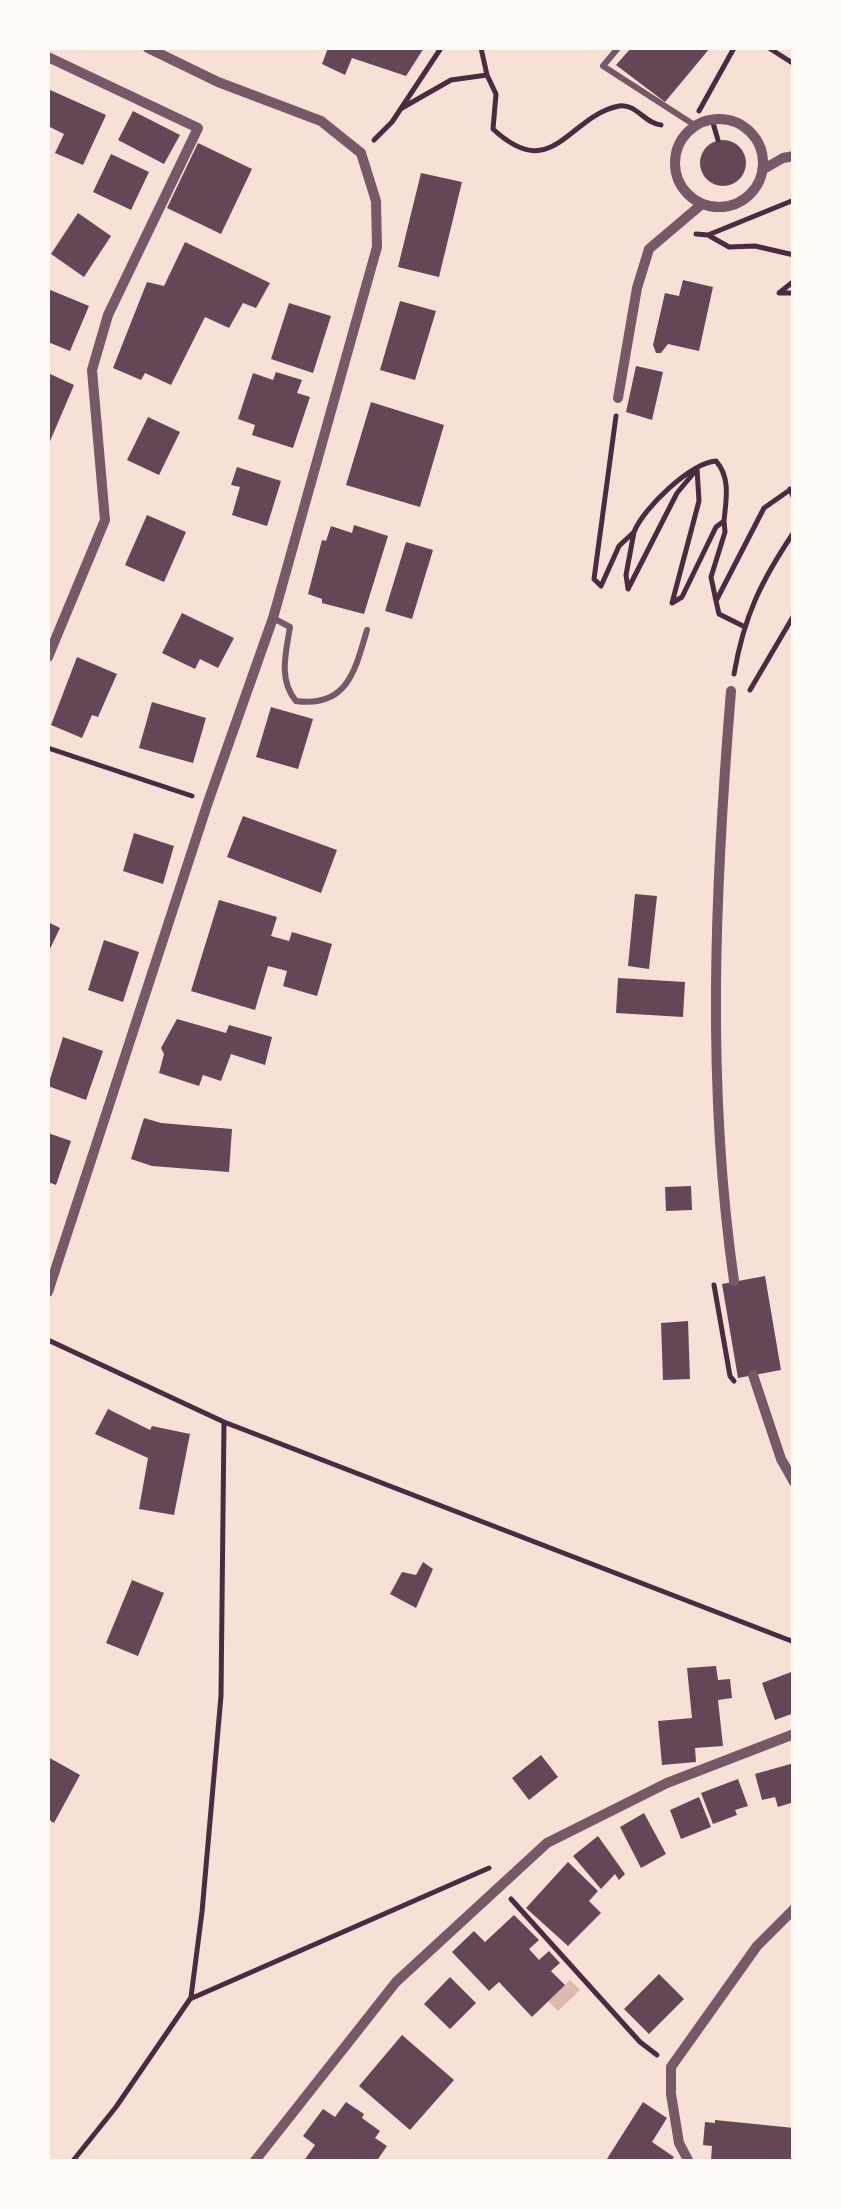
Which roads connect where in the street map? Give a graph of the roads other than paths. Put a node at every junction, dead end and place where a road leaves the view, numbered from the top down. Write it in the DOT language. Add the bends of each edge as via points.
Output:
graph roads {
  1 [pos="148,48"];
  2 [pos="618,48"];
  3 [pos="48,57"];
  4 [pos="696,121"];
  5 [pos="794,156"];
  6 [pos="762,170"];
  7 [pos="702,204"];
  8 [pos="618,398"];
  9 [pos="273,618"];
  10 [pos="367,630"];
  11 [pos="48,657"];
  12 [pos="731,691"];
  13 [pos="734,1282"];
  14 [pos="48,1292"];
  15 [pos="753,1375"];
  16 [pos="794,1482"];
  17 [pos="794,1734"];
  18 [pos="794,1909"];
  19 [pos="254,2162"];
  20 [pos="690,2162"];
  1 -- 9 [label="street" via="320,121 361,153 376,201 377,247"];
  2 -- 4 [label="lane" via="603,66"];
  3 -- 11 [label="street" via="198,128 108,315 92,370 104,520"];
  4 -- 6 [label="street" via="726,120 750,132"];
  4 -- 7 [label="street" via="680,144 675,167 683,189"];
  5 -- 6 [label="street"];
  6 -- 7 [label="street" via="740,202"];
  7 -- 8 [label="street" via="649,249"];
  9 -- 10 [label="lane" via="290,627 286,690 296,701 327,701 344,688"];
  9 -- 14 [label="street"];
  12 -- 13 [label="street" via="716,970 720,1142"];
  15 -- 16 [label="street"];
  17 -- 19 [label="street" via="667,1783 547,1843 396,1982"];
  18 -- 20 [label="street" via="757,1946 671,2067 679,2143"];
}
